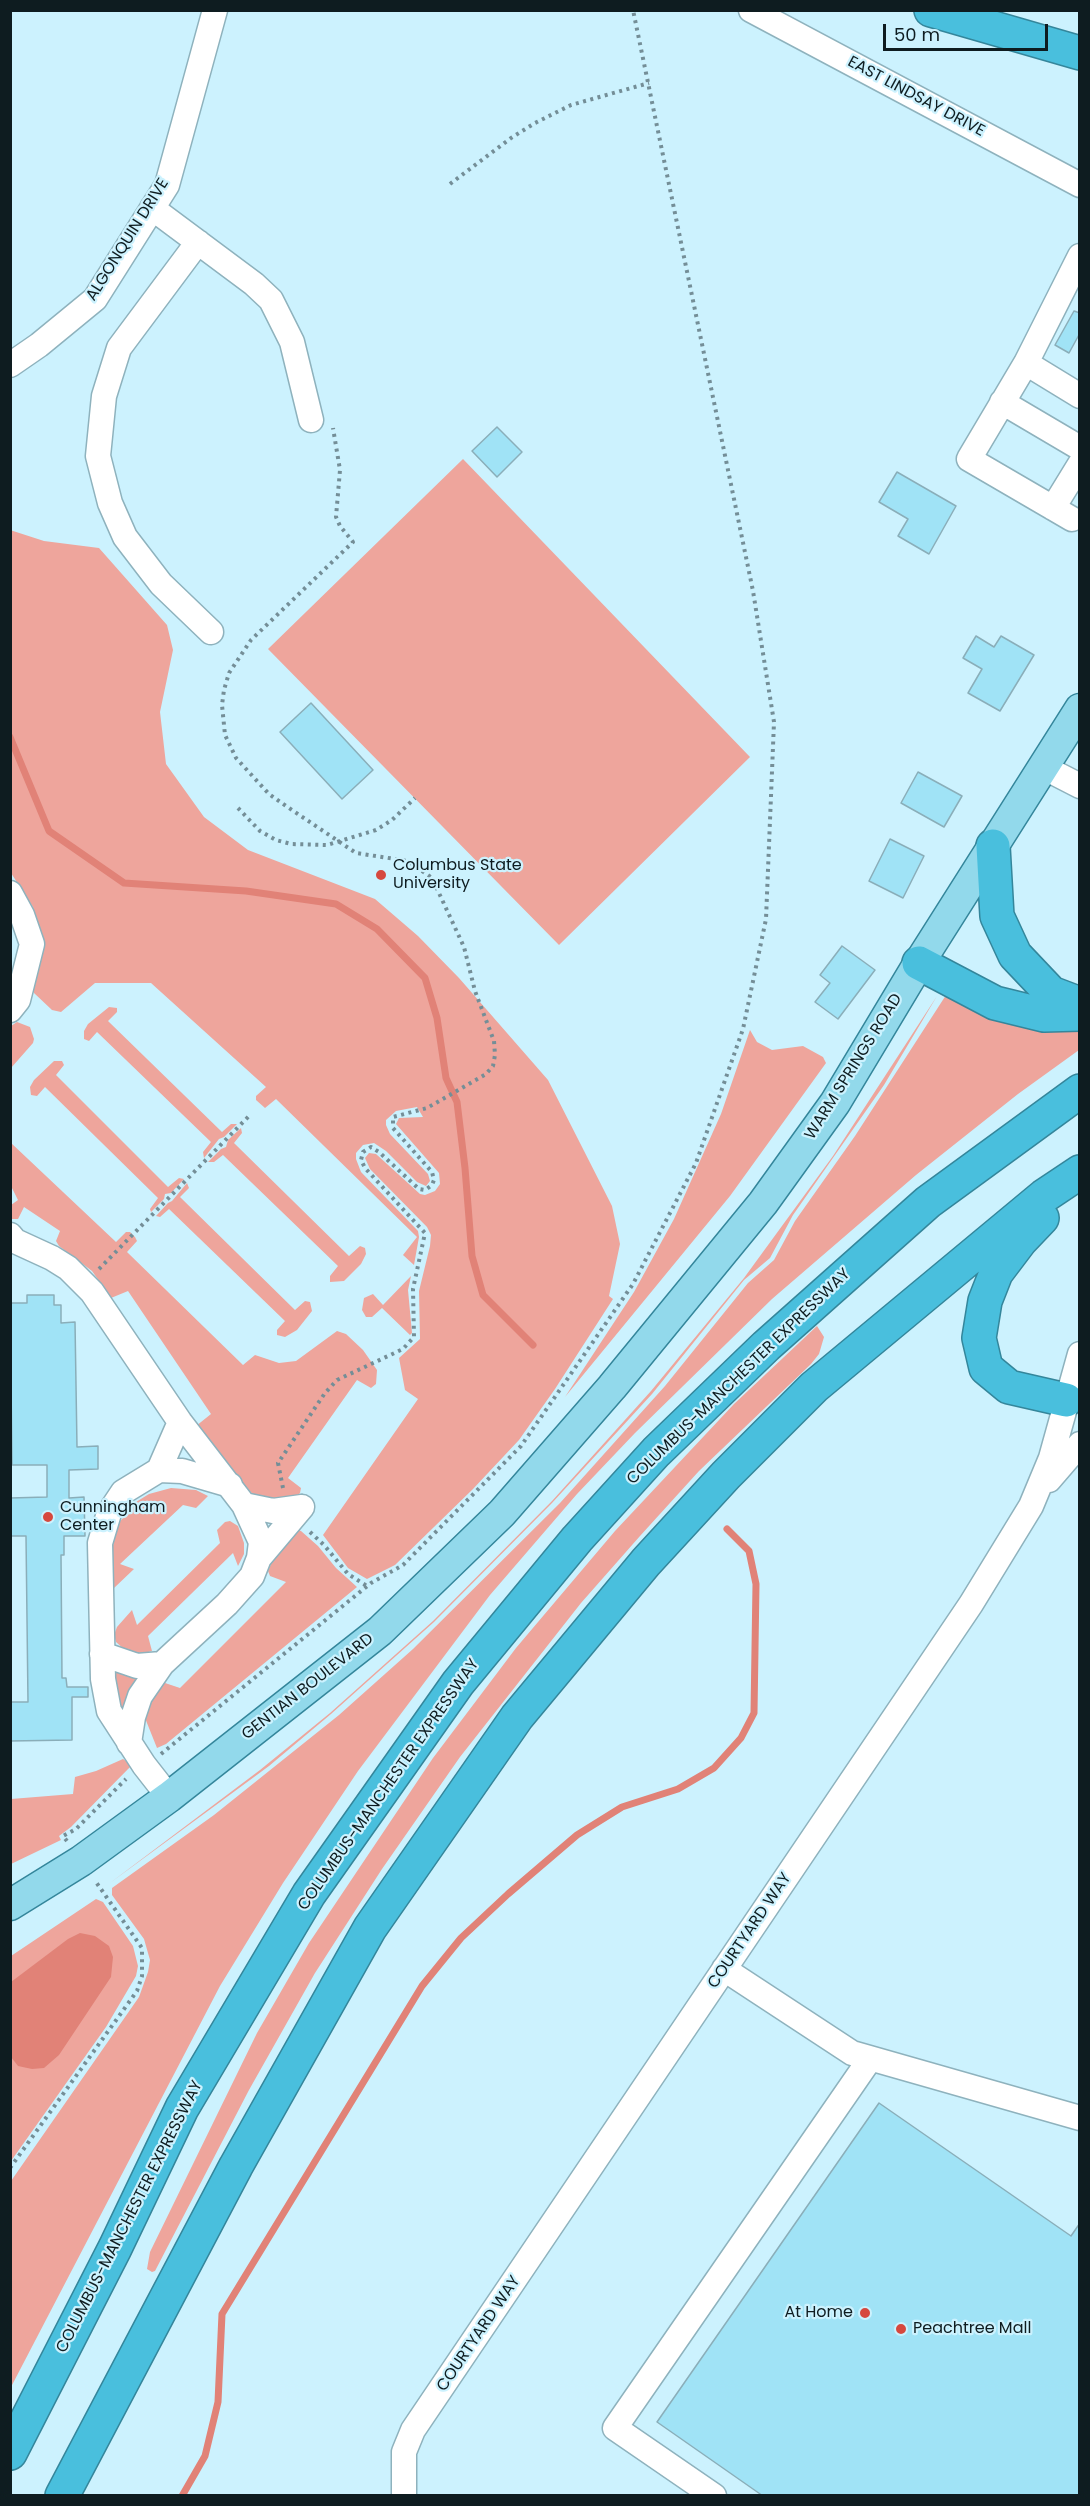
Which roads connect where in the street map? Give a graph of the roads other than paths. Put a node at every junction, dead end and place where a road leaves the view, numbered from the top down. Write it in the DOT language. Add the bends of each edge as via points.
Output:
graph roads {
  1 [pos="214,10"];
  2 [pos="751,10"];
  3 [pos="931,10"];
  4 [pos="1080,53"];
  5 [pos="1080,185"];
  6 [pos="152,208"];
  7 [pos="198,242"];
  8 [pos="1076,270"];
  9 [pos="1026,363"];
  10 [pos="10,365"];
  11 [pos="1080,396"];
  12 [pos="1002,402"];
  13 [pos="322,422"];
  14 [pos="1080,448"];
  15 [pos="1080,464"];
  16 [pos="1071,518"];
  17 [pos="211,632"];
  18 [pos="1080,709"];
  19 [pos="1043,767"];
  20 [pos="1080,786"];
  21 [pos="993,846"];
  22 [pos="10,893"];
  23 [pos="918,963"];
  24 [pos="1080,1004"];
  25 [pos="10,1010"];
  26 [pos="1080,1014"];
  27 [pos="1080,1091"];
  28 [pos="1080,1172"];
  29 [pos="1080,1178"];
  30 [pos="10,1235"];
  31 [pos="1080,1354"];
  32 [pos="1066,1400"];
  33 [pos="180,1422"];
  34 [pos="573,1431"];
  35 [pos="1080,1444"];
  36 [pos="159,1470"];
  37 [pos="230,1485"];
  38 [pos="1039,1491"];
  39 [pos="244,1505"];
  40 [pos="259,1558"];
  41 [pos="102,1654"];
  42 [pos="162,1664"];
  43 [pos="129,1743"];
  44 [pos="169,1797"];
  45 [pos="10,1905"];
  46 [pos="724,1969"];
  47 [pos="870,2059"];
  48 [pos="1080,2118"];
  49 [pos="18,2431"];
  50 [pos="87,2449"];
  51 [pos="10,2453"];
  52 [pos="62,2496"];
  53 [pos="82,2496"];
  54 [pos="404,2496"];
  55 [pos="714,2496"];
  1 -- 6 [label="street, ALGONQUIN DRIVE" via="167,185"];
  2 -- 5 [label="street, EAST LINDSAY DRIVE"];
  3 -- 4 [label="highway"];
  6 -- 7 [label="street"];
  6 -- 10 [label="street, ALGONQUIN DRIVE" via="95,299"];
  7 -- 13 [label="street" via="271,300 292,342"];
  7 -- 17 [label="street" via="119,348 104,396 98,456 110,503 125,537 161,584"];
  8 -- 9 [label="street"];
  9 -- 11 [label="street"];
  9 -- 12 [label="street"];
  12 -- 14 [label="street"];
  12 -- 16 [label="street" via="969,459"];
  15 -- 16 [label="street"];
  18 -- 19 [label="main road, WARM SPRINGS ROAD"];
  19 -- 20 [label="street"];
  19 -- 21 [label="main road, WARM SPRINGS ROAD"];
  21 -- 23 [label="main road, WARM SPRINGS ROAD"];
  21 -- 24 [label="highway" via="997,916 1015,956 1051,993"];
  22 -- 25 [label="street" via="32,944 18,1000"];
  23 -- 26 [label="highway" via="995,1003 1044,1015"];
  23 -- 34 [label="main road, WARM SPRINGS ROAD" via="834,1103 763,1203"];
  27 -- 49 [label="highway, COLUMBUS-MANCHESTER EXPRESSWAY" via="928,1202 766,1346 656,1452 585,1530 458,1683 309,1894 182,2108 115,2248"];
  28 -- 50 [label="highway" via="1044,1196 814,1387 646,1562 518,1717 370,1928 236,2166"];
  29 -- 32 [label="highway" via="1021,1240 996,1273 984,1301 979,1338 986,1368 1009,1387"];
  30 -- 33 [label="street" via="68,1268 92,1292"];
  31 -- 32 [label="street, COURTYARD WAY"];
  32 -- 38 [label="street, COURTYARD WAY"];
  33 -- 36 [label="street"];
  33 -- 37 [label="street"];
  34 -- 44 [label="main road, GENTIAN BOULEVARD" via="502,1513 380,1630"];
  35 -- 38 [label="street"];
  36 -- 37 [label="street" via="182,1471"];
  36 -- 41 [label="street" via="123,1492 109,1513 100,1543"];
  37 -- 39 [label="street"];
  38 -- 46 [label="street, COURTYARD WAY" via="971,1604"];
  39 -- 40 [label="street" via="261,1542"];
  39 -- 40 [label="street" via="292,1512"];
  40 -- 42 [label="street" via="252,1576 227,1604"];
  41 -- 42 [label="street" via="137,1666"];
  41 -- 43 [label="street" via="109,1711"];
  42 -- 43 [label="street" via="140,1696"];
  43 -- 44 [label="street"];
  44 -- 45 [label="main road, GENTIAN BOULEVARD" via="81,1861"];
  46 -- 47 [label="street" via="852,2054"];
  46 -- 54 [label="street, COURTYARD WAY" via="413,2430 404,2452"];
  47 -- 48 [label="street"];
  47 -- 55 [label="street" via="615,2428"];
  49 -- 51 [label="highway, COLUMBUS-MANCHESTER EXPRESSWAY"];
  50 -- 52 [label="highway"];
  50 -- 53 [label="highway"];
}
